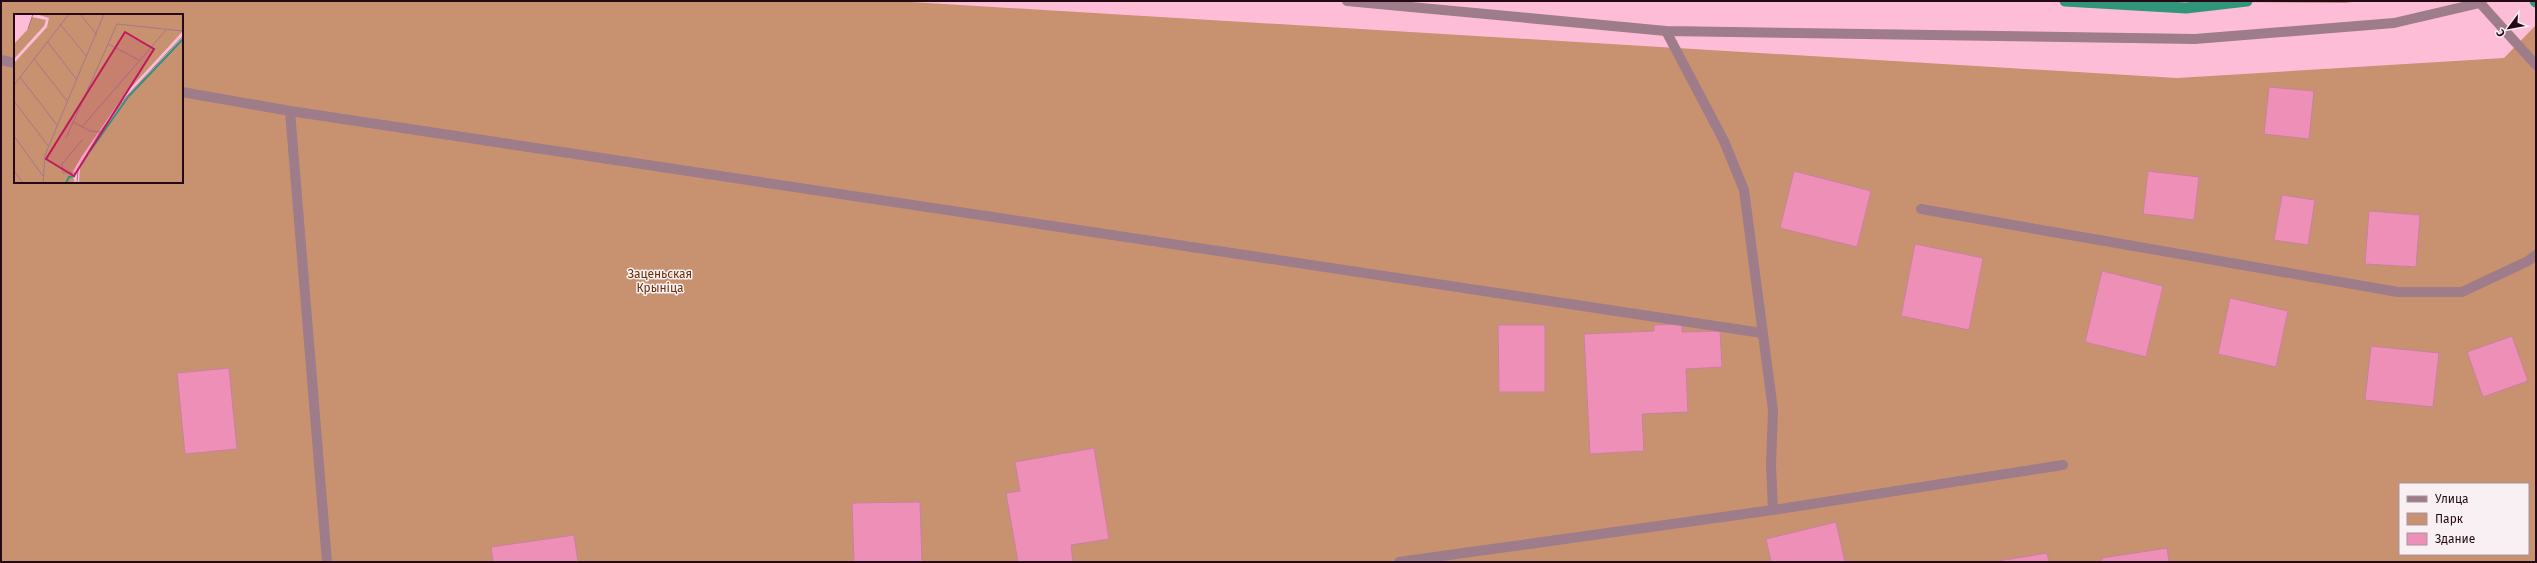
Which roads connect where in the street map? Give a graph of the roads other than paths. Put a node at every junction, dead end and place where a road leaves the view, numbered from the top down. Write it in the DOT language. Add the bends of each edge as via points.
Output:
graph roads {
  1 [pos="1347,1"];
  2 [pos="2481,2"];
  3 [pos="1666,31"];
  4 [pos="1,60"];
  5 [pos="14,63"];
  6 [pos="2536,65"];
  7 [pos="183,92"];
  8 [pos="290,112"];
  9 [pos="1921,209"];
  10 [pos="2536,255"];
  11 [pos="1762,333"];
  12 [pos="2063,465"];
  13 [pos="1773,510"];
  14 [pos="327,562"];
  15 [pos="1399,562"];
  1 -- 3 [label="street"];
  2 -- 3 [label="street" via="2394,23 2195,39"];
  2 -- 6 [label="street"];
  3 -- 11 [label="street" via="1724,141 1744,190 1757,272"];
  4 -- 5 [label="street"];
  7 -- 8 [label="street"];
  8 -- 11 [label="street"];
  8 -- 14 [label="street"];
  9 -- 10 [label="street" via="2398,292 2462,292"];
  11 -- 13 [label="street" via="1773,410"];
  12 -- 13 [label="street"];
  13 -- 15 [label="street"];
}
